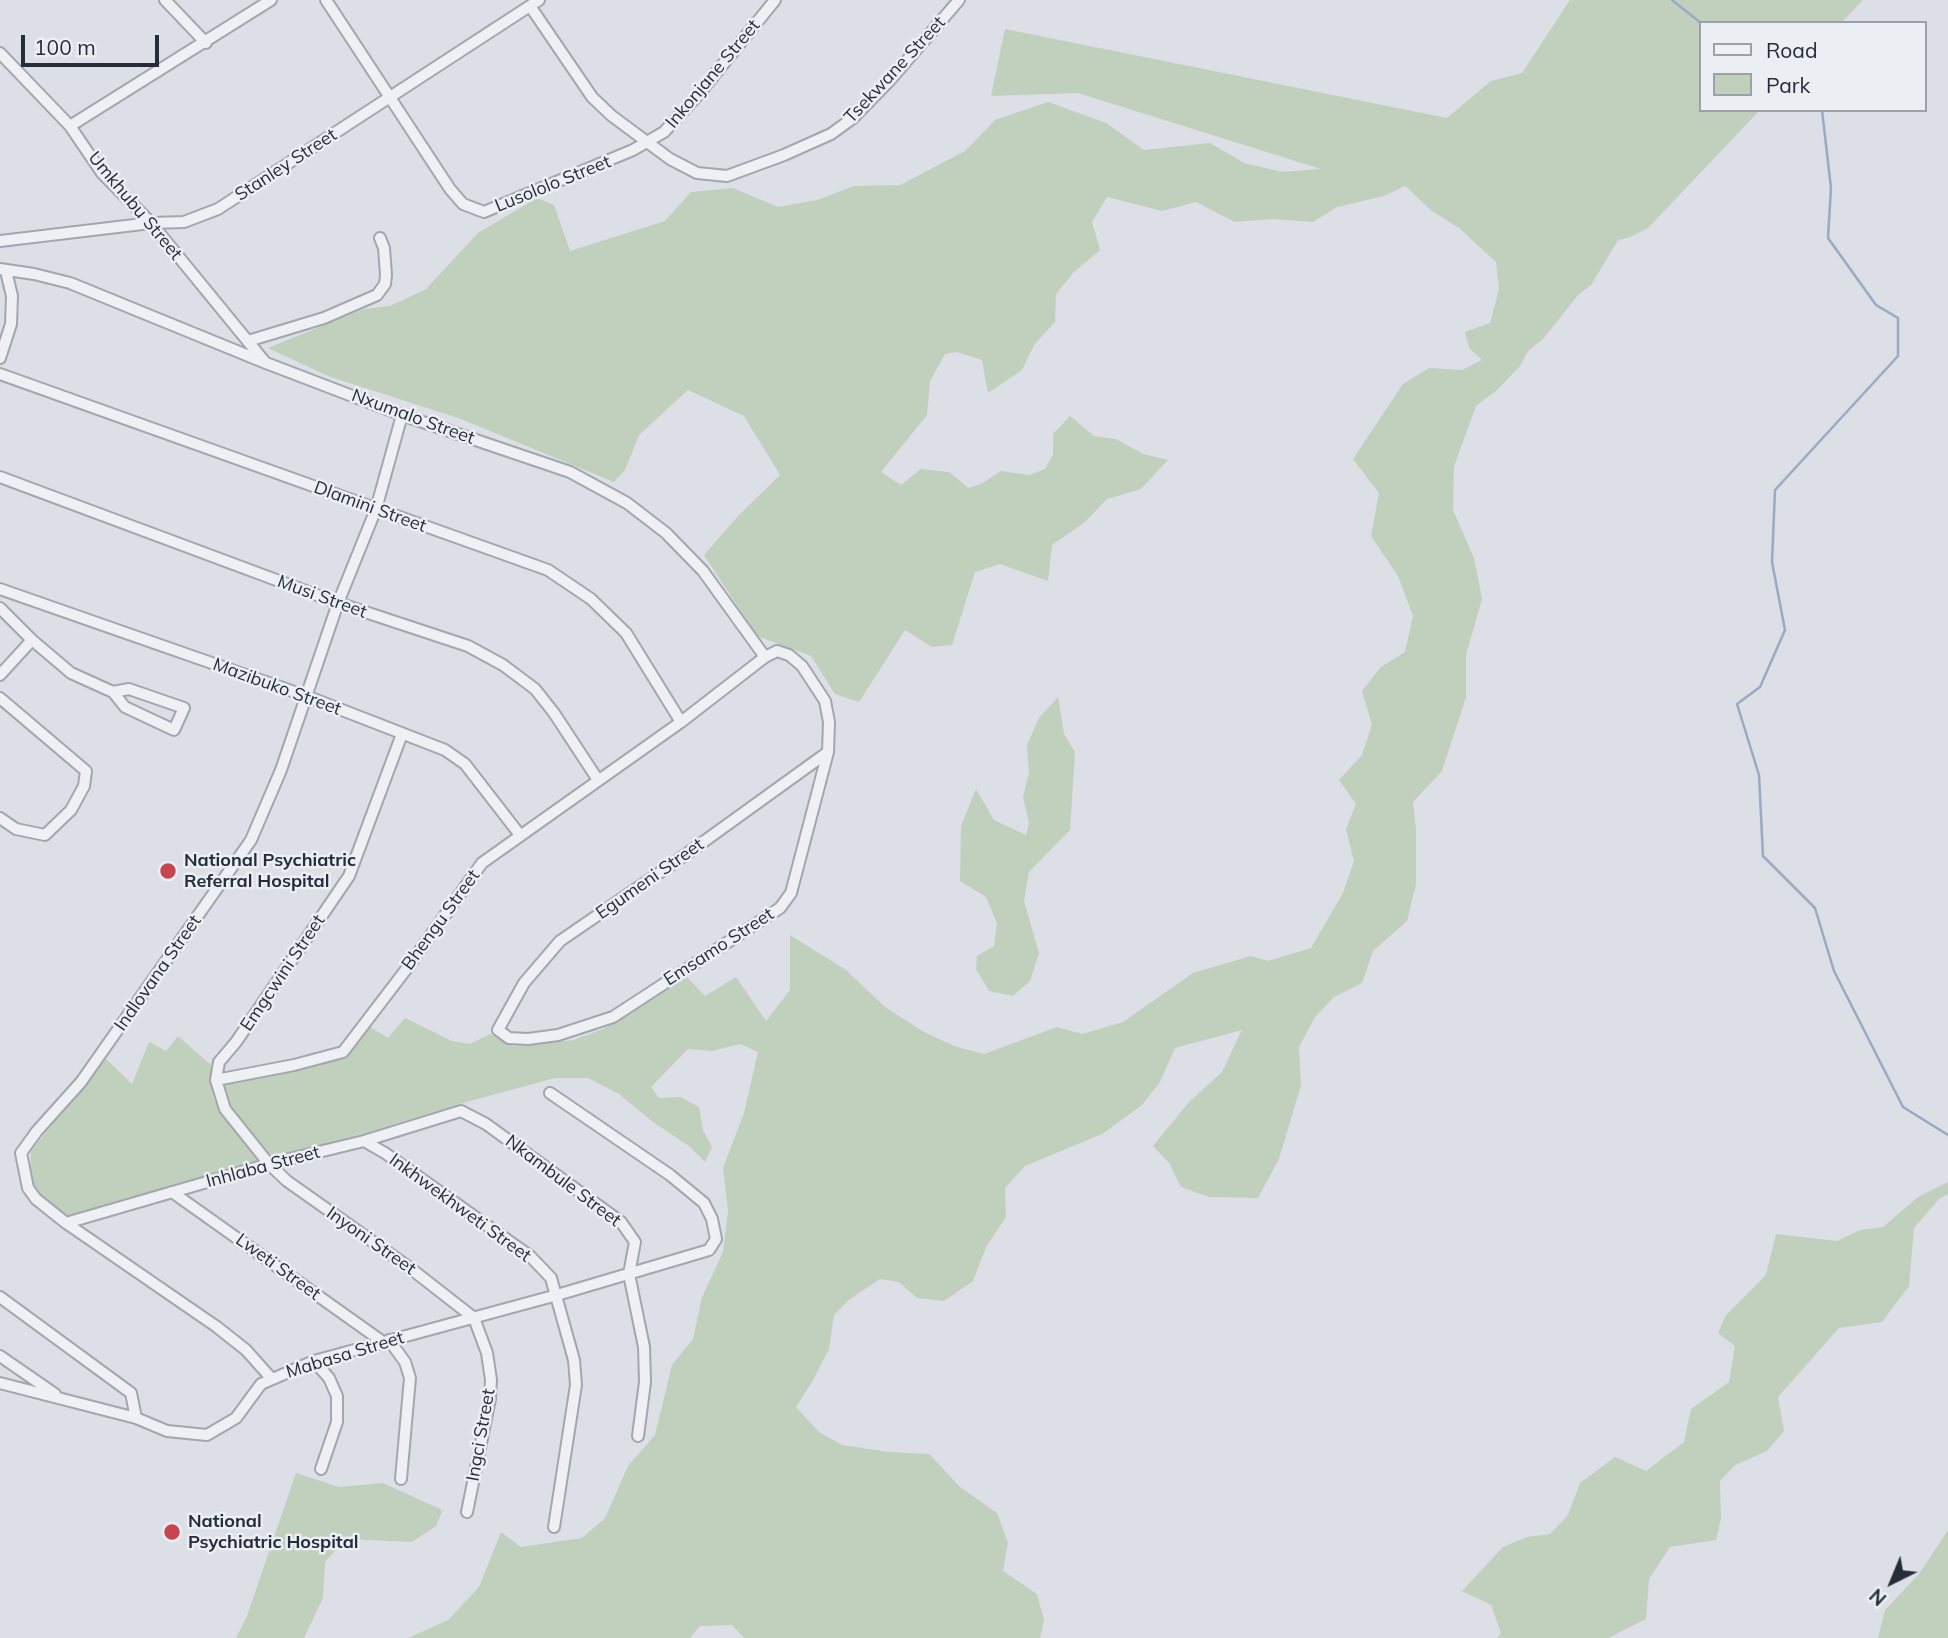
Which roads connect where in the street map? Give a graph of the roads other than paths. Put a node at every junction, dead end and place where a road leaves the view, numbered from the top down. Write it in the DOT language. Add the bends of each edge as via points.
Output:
graph roads {
  1 [pos="165,0"];
  2 [pos="271,0"];
  3 [pos="326,0"];
  4 [pos="775,0"];
  5 [pos="959,0"];
  6 [pos="535,3"];
  7 [pos="206,43"];
  8 [pos="0,53"];
  9 [pos="390,96"];
  10 [pos="70,126"];
  11 [pos="646,143"];
  12 [pos="151,223"];
  13 [pos="380,238"];
  14 [pos="0,242"];
  15 [pos="3,270"];
  16 [pos="248,341"];
  17 [pos="0,358"];
  18 [pos="266,363"];
  19 [pos="0,374"];
  20 [pos="402,415"];
  21 [pos="0,477"];
  22 [pos="376,509"];
  23 [pos="0,589"];
  24 [pos="338,603"];
  25 [pos="0,608"];
  26 [pos="32,640"];
  27 [pos="765,657"];
  28 [pos="0,675"];
  29 [pos="113,692"];
  30 [pos="146,693"];
  31 [pos="306,696"];
  32 [pos="0,698"];
  33 [pos="138,713"];
  34 [pos="681,722"];
  35 [pos="402,734"];
  36 [pos="828,752"];
  37 [pos="598,780"];
  38 [pos="0,818"];
  39 [pos="520,835"];
  40 [pos="498,1030"];
  41 [pos="216,1080"];
  42 [pos="550,1093"];
  43 [pos="461,1111"];
  44 [pos="364,1141"];
  45 [pos="269,1164"];
  46 [pos="172,1192"];
  47 [pos="66,1223"];
  48 [pos="629,1274"];
  49 [pos="557,1295"];
  50 [pos="0,1297"];
  51 [pos="474,1318"];
  52 [pos="386,1341"];
  53 [pos="0,1356"];
  54 [pos="314,1362"];
  55 [pos="271,1378"];
  56 [pos="0,1383"];
  57 [pos="63,1400"];
  58 [pos="136,1418"];
  59 [pos="638,1436"];
  60 [pos="321,1469"];
  61 [pos="401,1479"];
  62 [pos="467,1512"];
  63 [pos="554,1527"];
  1 -- 7 [label="street"];
  2 -- 7 [label="street"];
  3 -- 9 [label="street"];
  4 -- 11 [label="street, Inkonjane Street" via="698,95 664,132"];
  5 -- 11 [label="street, Tsekwane Street" via="891,79 831,134 727,176 697,173"];
  6 -- 9 [label="street, Stanley Street"];
  6 -- 11 [label="street, Tsekwane Street" via="592,97"];
  7 -- 10 [label="street"];
  8 -- 10 [label="street, Umkhubu Street"];
  9 -- 11 [label="street, Lusololo Street" via="450,189 463,204 484,212"];
  9 -- 12 [label="street, Stanley Street" via="218,209 184,222"];
  10 -- 12 [label="street, Umkhubu Street" via="102,173"];
  12 -- 14 [label="street, Stanley Street"];
  12 -- 16 [label="street, Umkhubu Street"];
  13 -- 16 [label="street" via="386,275 377,295 324,318"];
  15 -- 17 [label="street" via="12,296 11,324"];
  15 -- 18 [label="street, Nxumalo Street" via="70,283"];
  16 -- 18 [label="street, Umkhubu Street"];
  18 -- 20 [label="street, Nxumalo Street"];
  19 -- 22 [label="street, Dlamini Street"];
  20 -- 22 [label="street, Indlovana Street"];
  20 -- 27 [label="street, Nxumalo Street" via="570,472 627,503 666,533 703,572"];
  21 -- 24 [label="street, Musi Street"];
  22 -- 24 [label="street, Indlovana Street"];
  22 -- 34 [label="street, Dlamini Street" via="548,570 591,599 626,633"];
  23 -- 31 [label="street, Mazibuko Street"];
  24 -- 31 [label="street, Indlovana Street"];
  24 -- 37 [label="street, Musi Street" via="468,646 503,665 535,689"];
  25 -- 26 [label="street"];
  26 -- 28 [label="street"];
  26 -- 29 [label="street" via="71,673"];
  27 -- 34 [label="street, Bhengu Street"];
  27 -- 36 [label="street, Emsamo Street" via="777,651 789,655 808,675 825,701"];
  29 -- 30 [label="street"];
  29 -- 33 [label="street" via="125,707"];
  30 -- 33 [label="street"];
  30 -- 33 [label="street" via="184,708 174,730"];
  31 -- 35 [label="street, Mazibuko Street"];
  31 -- 47 [label="street, Indlovana Street" via="251,840 81,1082 21,1153 28,1188"];
  32 -- 38 [label="street" via="86,771 84,786 71,810 45,835 16,829"];
  34 -- 37 [label="street, Bhengu Street"];
  35 -- 39 [label="street, Mazibuko Street" via="445,750 465,764"];
  35 -- 41 [label="street, Emgcwini Street" via="349,876 219,1062"];
  36 -- 40 [label="street, Egumeni Street" via="560,941 524,984"];
  36 -- 40 [label="street, Emsamo Street" via="791,893 780,908 613,1017 558,1035 528,1039 509,1038"];
  37 -- 39 [label="street, Bhengu Street"];
  39 -- 41 [label="street, Bhengu Street" via="482,863 343,1052"];
  41 -- 45 [label="street" via="225,1109"];
  42 -- 48 [label="street, Mabasa Street" via="670,1175 704,1203 712,1219 716,1239 709,1250"];
  43 -- 44 [label="street, Inhlaba Street"];
  43 -- 48 [label="street, Nkambule Street" via="486,1124 621,1222 635,1242"];
  44 -- 45 [label="street, Inhlaba Street"];
  44 -- 49 [label="street, Inkhwekhweti Street" via="530,1256 551,1278"];
  45 -- 46 [label="street, Inhlaba Street"];
  45 -- 51 [label="street, Inyoni Street"];
  46 -- 47 [label="street, Inhlaba Street"];
  46 -- 52 [label="street, Lweti Street"];
  47 -- 55 [label="street, Indlovana Street" via="217,1327"];
  48 -- 49 [label="street, Mabasa Street"];
  48 -- 59 [label="street, Nkambule Street" via="644,1347"];
  49 -- 51 [label="street, Mabasa Street"];
  49 -- 63 [label="street, Inkhwekhweti Street" via="576,1385"];
  50 -- 58 [label="street" via="131,1393"];
  51 -- 52 [label="street, Mabasa Street"];
  51 -- 62 [label="street, Ingci Street" via="491,1380"];
  52 -- 54 [label="street, Mabasa Street"];
  52 -- 61 [label="street" via="405,1362 410,1378"];
  53 -- 57 [label="street"];
  54 -- 55 [label="street, Mabasa Street"];
  54 -- 60 [label="street" via="337,1396 337,1422"];
  55 -- 58 [label="street, Mabasa Street" via="261,1384 236,1418 207,1436 167,1431"];
  56 -- 57 [label="street, Mabasa Street"];
  57 -- 58 [label="street, Mabasa Street"];
}
